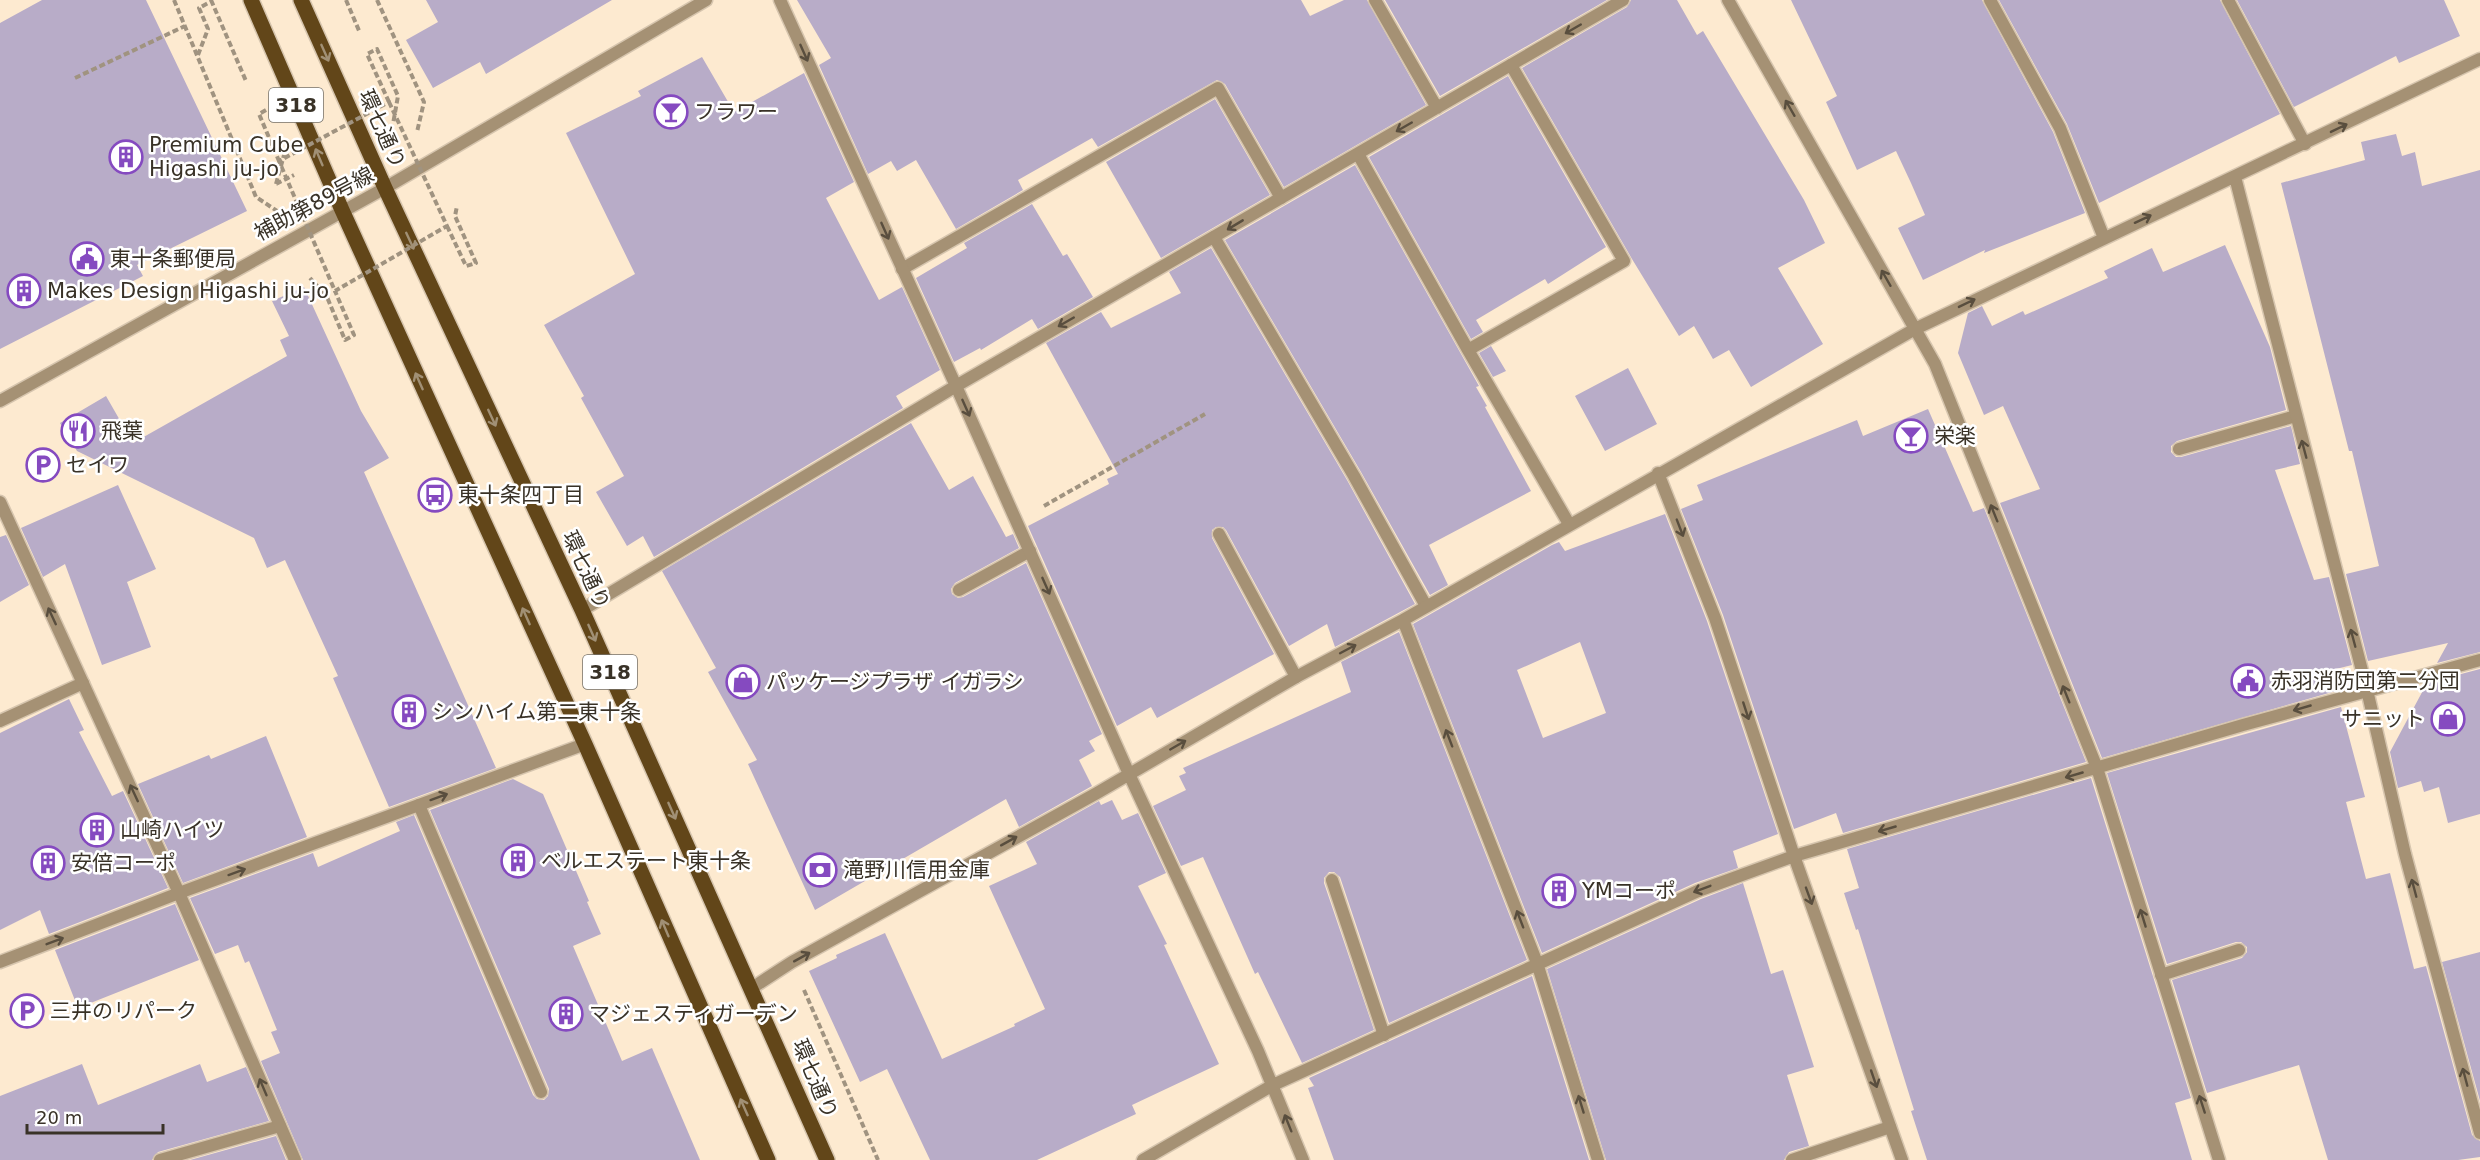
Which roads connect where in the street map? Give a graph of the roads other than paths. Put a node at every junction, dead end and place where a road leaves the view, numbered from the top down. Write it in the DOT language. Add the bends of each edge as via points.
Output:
graph roads {
  1 [pos="251,0"];
  2 [pos="301,0"];
  3 [pos="706,0"];
  4 [pos="780,0"];
  5 [pos="1375,0"];
  6 [pos="1623,0"];
  7 [pos="1728,0"];
  8 [pos="1990,0"];
  9 [pos="2228,0"];
  10 [pos="2480,59"];
  11 [pos="1511,65"];
  12 [pos="1437,108"];
  13 [pos="2305,144"];
  14 [pos="1358,154"];
  15 [pos="2235,177"];
  16 [pos="386,188"];
  17 [pos="1281,198"];
  18 [pos="342,210"];
  19 [pos="1214,237"];
  20 [pos="2104,238"];
  21 [pos="902,269"];
  22 [pos="1915,329"];
  23 [pos="1468,350"];
  24 [pos="956,386"];
  25 [pos="0,401"];
  26 [pos="2296,416"];
  27 [pos="2179,449"];
  28 [pos="1658,473"];
  29 [pos="0,502"];
  30 [pos="1569,524"];
  31 [pos="1220,534"];
  32 [pos="1030,551"];
  33 [pos="959,590"];
  34 [pos="1426,606"];
  35 [pos="582,610"];
  36 [pos="1402,620"];
  37 [pos="2480,660"];
  38 [pos="1296,677"];
  39 [pos="83,683"];
  40 [pos="2367,690"];
  41 [pos="0,721"];
  42 [pos="585,744"];
  43 [pos="2097,768"];
  44 [pos="1129,774"];
  45 [pos="419,805"];
  46 [pos="1794,856"];
  47 [pos="1332,880"];
  48 [pos="179,893"];
  49 [pos="2239,950"];
  50 [pos="0,962"];
  51 [pos="1537,963"];
  52 [pos="2161,975"];
  53 [pos="752,988"];
  54 [pos="1384,1035"];
  55 [pos="1273,1085"];
  56 [pos="541,1092"];
  57 [pos="280,1126"];
  58 [pos="1890,1126"];
  59 [pos="2480,1133"];
  60 [pos="160,1160"];
  61 [pos="295,1160"];
  62 [pos="768,1160"];
  63 [pos="827,1160"];
  64 [pos="1143,1160"];
  65 [pos="1303,1160"];
  66 [pos="1598,1160"];
  67 [pos="1792,1160"];
  68 [pos="1902,1160"];
  69 [pos="2219,1160"];
  18 -- 1 [label="main road, 318, one-way"];
  2 -- 16 [label="main road, 環七通り / 318, one-way"];
  3 -- 16 [label="street, 補助第89号線"];
  4 -- 21 [label="street, one-way"];
  5 -- 12 [label="street"];
  6 -- 11 [label="street, one-way"];
  22 -- 7 [label="street, one-way"];
  8 -- 20 [label="street" via="2060,128"];
  9 -- 13 [label="street"];
  13 -- 10 [label="street, one-way"];
  11 -- 12 [label="street"];
  11 -- 23 [label="street" via="1624,261"];
  12 -- 14 [label="street, one-way"];
  13 -- 15 [label="street"];
  14 -- 17 [label="street"];
  14 -- 23 [label="street"];
  20 -- 15 [label="street, one-way"];
  15 -- 26 [label="street"];
  16 -- 18 [label="street, 補助第89号線"];
  16 -- 35 [label="main road, 環七通り / 318, one-way"];
  17 -- 19 [label="street, one-way"];
  17 -- 21 [label="street" via="1218,88"];
  18 -- 25 [label="street, 補助第89号線"];
  42 -- 18 [label="main road, 318, one-way"];
  19 -- 24 [label="street, one-way"];
  19 -- 34 [label="street"];
  22 -- 20 [label="street, one-way"];
  21 -- 24 [label="street"];
  22 -- 28 [label="street"];
  43 -- 22 [label="street, one-way" via="1935,364"];
  23 -- 30 [label="street"];
  24 -- 32 [label="street, one-way"];
  24 -- 35 [label="street"];
  26 -- 27 [label="street"];
  40 -- 26 [label="street, one-way"];
  28 -- 30 [label="street"];
  28 -- 46 [label="street, one-way" via="1715,618"];
  39 -- 29 [label="street, one-way"];
  30 -- 34 [label="street"];
  31 -- 38 [label="street"];
  32 -- 33 [label="street"];
  32 -- 44 [label="street, one-way"];
  34 -- 36 [label="street"];
  35 -- 53 [label="main road, 環七通り / 318, one-way"];
  38 -- 36 [label="street, one-way"];
  51 -- 36 [label="street, one-way"];
  37 -- 40 [label="street"];
  44 -- 38 [label="street, one-way"];
  39 -- 41 [label="street"];
  48 -- 39 [label="street, one-way"];
  40 -- 43 [label="street, one-way"];
  59 -- 40 [label="street, one-way" via="2405,854"];
  45 -- 42 [label="street, one-way"];
  62 -- 42 [label="main road, 318, one-way"];
  43 -- 46 [label="street, one-way"];
  52 -- 43 [label="street, one-way"];
  53 -- 44 [label="street, one-way"];
  44 -- 55 [label="street"];
  48 -- 45 [label="street, one-way"];
  45 -- 56 [label="street"];
  46 -- 51 [label="street, one-way" via="1698,891"];
  46 -- 58 [label="street, one-way"];
  47 -- 54 [label="street"];
  50 -- 48 [label="street, one-way"];
  57 -- 48 [label="street, one-way"];
  49 -- 52 [label="street"];
  51 -- 54 [label="street"];
  66 -- 51 [label="street, one-way"];
  69 -- 52 [label="street, one-way"];
  53 -- 63 [label="main road, 環七通り / 318"];
  54 -- 55 [label="street"];
  55 -- 64 [label="street"];
  65 -- 55 [label="street, one-way"];
  57 -- 60 [label="street"];
  57 -- 61 [label="street"];
  58 -- 67 [label="street"];
  58 -- 68 [label="street"];
}
